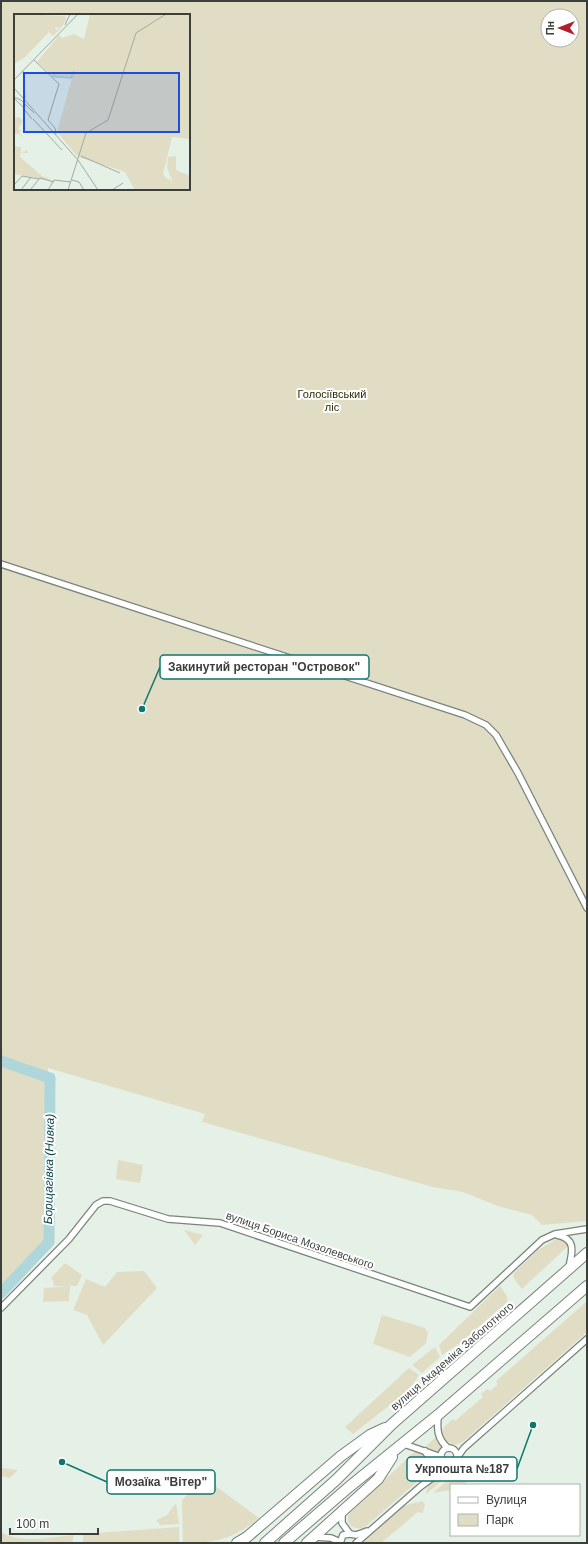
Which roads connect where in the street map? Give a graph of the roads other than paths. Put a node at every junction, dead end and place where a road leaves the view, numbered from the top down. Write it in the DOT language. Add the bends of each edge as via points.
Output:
graph roads {
  1 [pos="1,564"];
  2 [pos="587,908"];
  3 [pos="587,1229"];
  4 [pos="555,1234"];
  5 [pos="587,1253"];
  6 [pos="568,1269"];
  7 [pos="587,1286"];
  8 [pos="1,1308"];
  9 [pos="587,1339"];
  10 [pos="438,1415"];
  11 [pos="392,1424"];
  12 [pos="400,1447"];
  13 [pos="448,1448"];
  14 [pos="464,1448"];
  15 [pos="454,1450"];
  16 [pos="424,1451"];
  17 [pos="441,1458"];
  18 [pos="454,1461"];
  19 [pos="430,1474"];
  20 [pos="420,1487"];
  21 [pos="342,1513"];
  22 [pos="372,1529"];
  23 [pos="351,1534"];
  24 [pos="316,1539"];
  25 [pos="340,1542"];
  26 [pos="237,1543"];
  27 [pos="265,1543"];
  28 [pos="284,1543"];
  29 [pos="330,1543"];
  30 [pos="356,1543"];
  1 -- 2 [label="street" via="465,715 486,725 496,735 518,773"];
  3 -- 4 [label="street"];
  4 -- 6 [label="street" via="570,1241 572,1255"];
  4 -- 8 [label="street, вулиця Бориса Мозолевського" via="542,1240 470,1307 220,1223 168,1219 103,1201 96,1205 68,1239"];
  5 -- 6 [label="highway, вулиця Академіка Заболотного"];
  6 -- 11 [label="highway, вулиця Академіка Заболотного"];
  7 -- 10 [label="highway"];
  9 -- 14 [label="street"];
  10 -- 12 [label="highway"];
  10 -- 13 [label="street" via="438,1432 442,1443"];
  11 -- 26 [label="highway" via="359,1441"];
  11 -- 27 [label="highway, вулиця Академіка Заболотного" via="336,1480"];
  12 -- 16 [label="street"];
  12 -- 21 [label="highway" via="378,1478"];
  12 -- 28 [label="highway" via="348,1487"];
  13 -- 15 [label="street"];
  13 -- 17 [label="street" via="442,1451"];
  14 -- 15 [label="street"];
  14 -- 18 [label="street"];
  15 -- 18 [label="street" via="457,1454"];
  16 -- 17 [label="street"];
  16 -- 19 [label="street" via="430,1459"];
  17 -- 18 [label="street" via="448,1464"];
  17 -- 19 [label="street"];
  18 -- 20 [label="street"];
  19 -- 20 [label="street"];
  20 -- 22 [label="street"];
  21 -- 23 [label="street" via="342,1523"];
  21 -- 24 [label="highway"];
  22 -- 23 [label="street"];
  22 -- 30 [label="street"];
  23 -- 25 [label="street" via="343,1535"];
  23 -- 30 [label="street" via="356,1538"];
  24 -- 25 [label="street"];
  24 -- 29 [label="street"];
}
